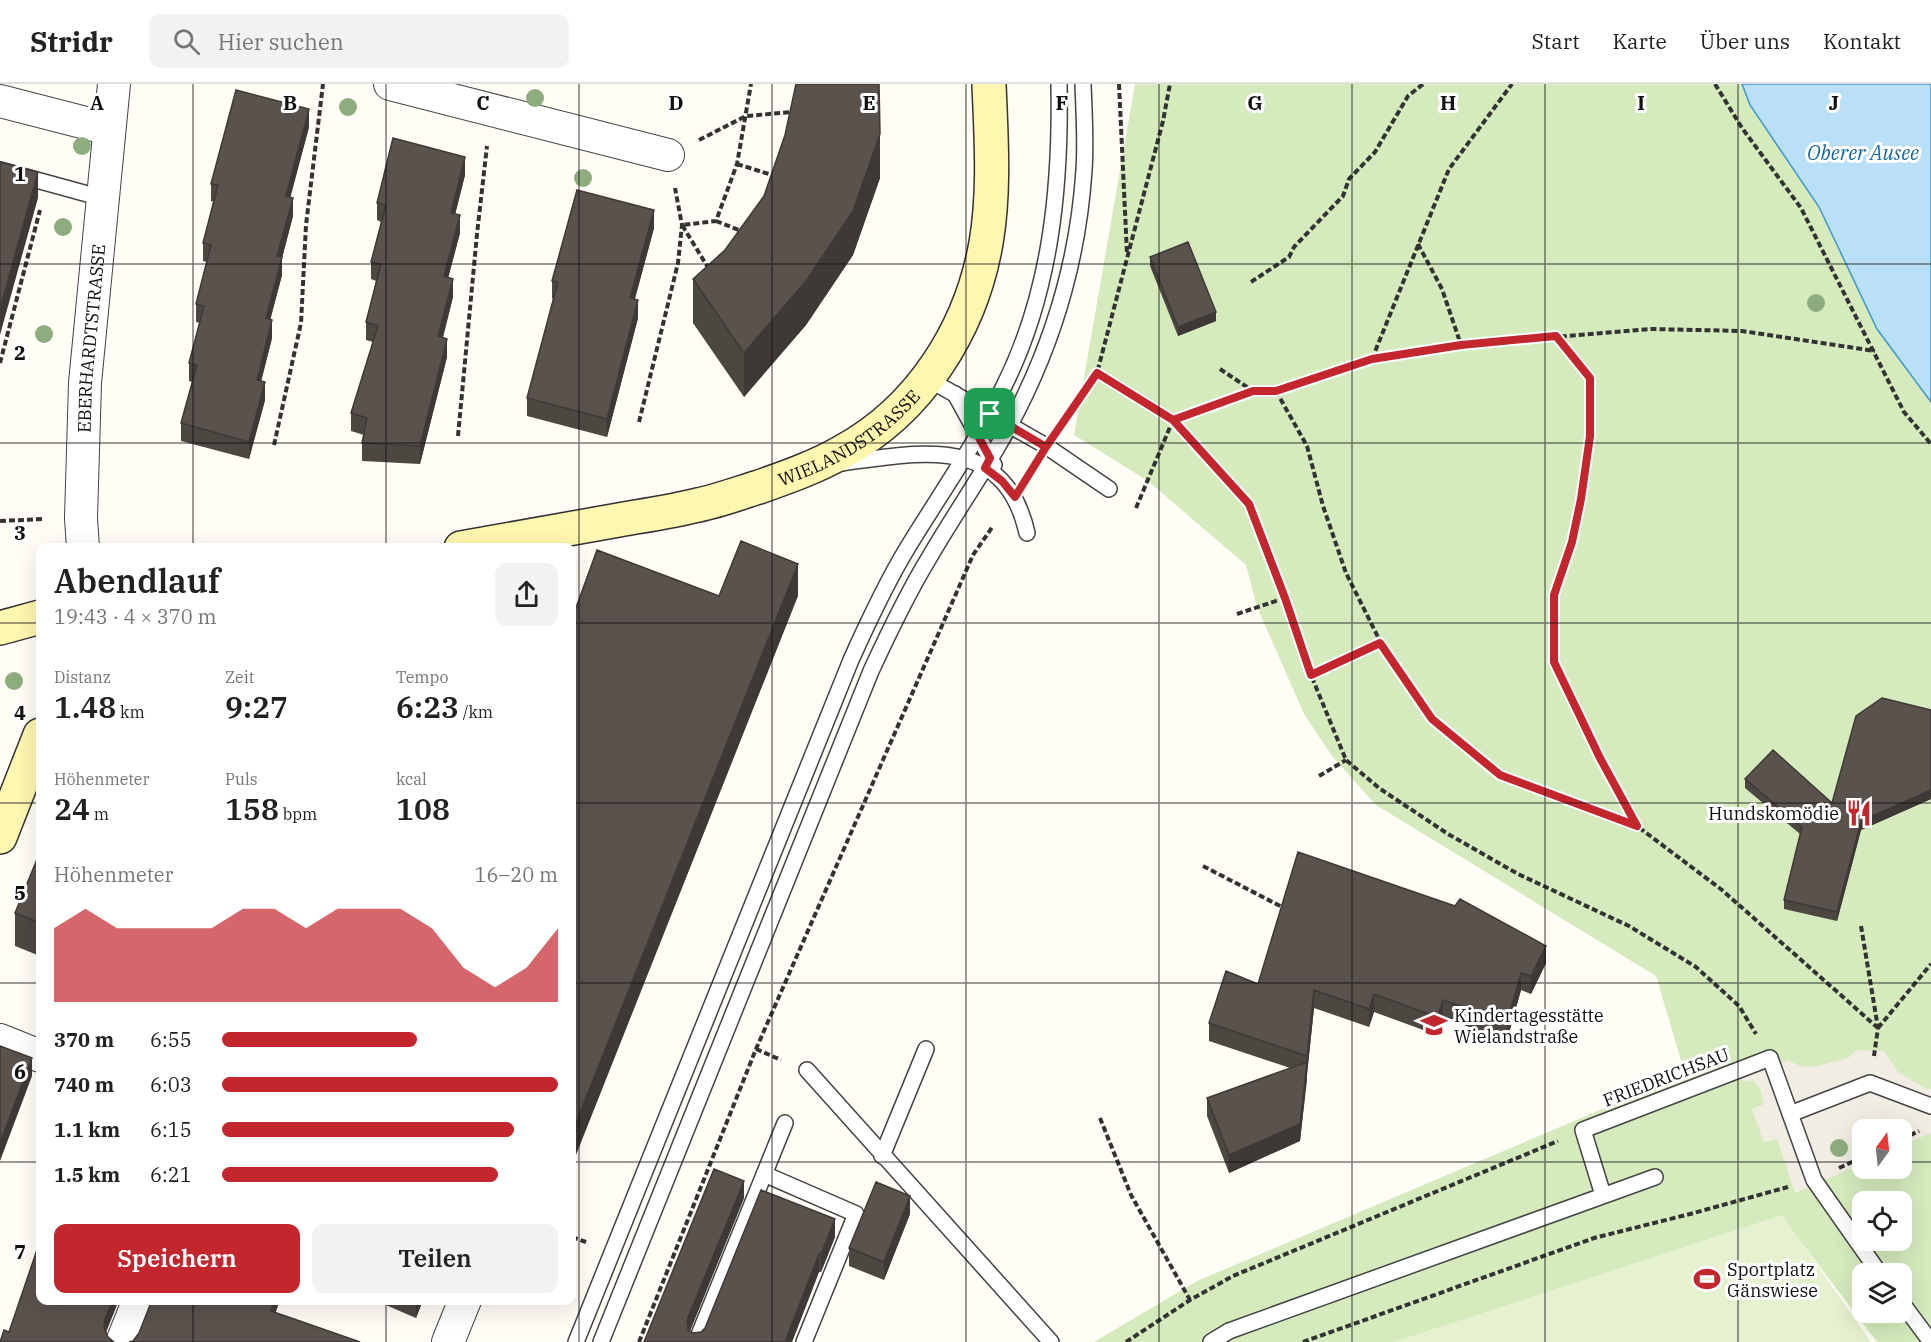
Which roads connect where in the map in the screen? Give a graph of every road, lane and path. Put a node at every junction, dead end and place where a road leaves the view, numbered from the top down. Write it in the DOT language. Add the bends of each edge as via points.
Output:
graph roads {
  1 [pos="114,84"];
  2 [pos="323,84"];
  3 [pos="390,84"];
  4 [pos="751,84"];
  5 [pos="989,84"];
  6 [pos="1059,84"];
  7 [pos="1083,84"];
  8 [pos="1119,84"];
  9 [pos="1170,84"];
  10 [pos="1423,84"];
  11 [pos="1512,84"];
  12 [pos="1715,84"];
  13 [pos="0,101"];
  14 [pos="491,110"];
  15 [pos="799,112"];
  16 [pos="746,116"];
  17 [pos="109,129"];
  18 [pos="668,155"];
  19 [pos="736,164"];
  20 [pos="0,170"];
  21 [pos="785,179"];
  22 [pos="47,183"];
  23 [pos="102,198"];
  24 [pos="716,221"];
  25 [pos="682,225"];
  26 [pos="754,236"];
  27 [pos="1418,244"];
  28 [pos="1128,258"];
  29 [pos="712,274"];
  30 [pos="1251,282"];
  31 [pos="1556,336"];
  32 [pos="1461,345"];
  33 [pos="1875,351"];
  34 [pos="1372,359"];
  35 [pos="0,363"];
  36 [pos="1220,369"];
  37 [pos="1097,373"];
  38 [pos="942,387"];
  39 [pos="1253,391"];
  40 [pos="1276,391"];
  41 [pos="990,414"];
  42 [pos="1173,420"];
  43 [pos="639,422"];
  44 [pos="1009,425"];
  45 [pos="458,436"];
  46 [pos="978,436"];
  47 [pos="1931,444"];
  48 [pos="274,445"];
  49 [pos="1046,447"];
  50 [pos="965,458"];
  51 [pos="987,463"];
  52 [pos="814,467"];
  53 [pos="1109,489"];
  54 [pos="1015,497"];
  55 [pos="1136,508"];
  56 [pos="0,521"];
  57 [pos="82,533"];
  58 [pos="1026,533"];
  59 [pos="489,543"];
  60 [pos="1285,598"];
  61 [pos="1237,614"];
  62 [pos="36,618"];
  63 [pos="0,628"];
  64 [pos="1380,643"];
  65 [pos="1311,675"];
  66 [pos="36,745"];
  67 [pos="1346,760"];
  68 [pos="1319,776"];
  69 [pos="1637,826"];
  70 [pos="0,837"];
  71 [pos="1203,866"];
  72 [pos="1284,908"];
  73 [pos="1862,926"];
  74 [pos="1931,964"];
  75 [pos="1878,1028"];
  76 [pos="0,1040"];
  77 [pos="926,1049"];
  78 [pos="36,1054"];
  79 [pos="1770,1058"];
  80 [pos="807,1070"];
  81 [pos="1931,1106"];
  82 [pos="1790,1114"];
  83 [pos="1100,1119"];
  84 [pos="785,1124"];
  85 [pos="1583,1130"];
  86 [pos="882,1156"];
  87 [pos="764,1174"];
  88 [pos="1655,1177"];
  89 [pos="1814,1180"];
  90 [pos="1603,1195"];
  91 [pos="1872,1263"];
  92 [pos="1190,1300"];
  93 [pos="136,1305"];
  94 [pos="463,1305"];
  95 [pos="1912,1317"];
  96 [pos="122,1342"];
  97 [pos="448,1342"];
  98 [pos="576,1342"];
  99 [pos="601,1342"];
  100 [pos="639,1342"];
  101 [pos="696,1342"];
  102 [pos="804,1342"];
  103 [pos="1051,1342"];
  104 [pos="1126,1342"];
  105 [pos="1211,1342"];
  106 [pos="1303,1342"];
  107 [pos="1930,1342"];
  1 -- 17 [label="street, EBERHARDTSTRASSE"];
  2 -- 48 [label="path" via="306,225 301,323"];
  3 -- 14 [label="street"];
  4 -- 16 [label="path"];
  5 -- 38 [label="street, WIELANDSTRASSE" via="992,153 987,242"];
  6 -- 41 [label="lane" via="1059,166 1044,268 1027,330"];
  7 -- 44 [label="lane" via="1084,169 1069,273 1037,368"];
  8 -- 28 [label="path"];
  9 -- 28 [label="path"];
  10 -- 30 [label="path" via="1408,96 1375,152 1349,179 1343,196 1294,247 1289,258"];
  11 -- 27 [label="path" via="1449,169"];
  12 -- 33 [label="path" via="1801,208"];
  13 -- 17 [label="street"];
  14 -- 18 [label="street"];
  14 -- 45 [label="path"];
  15 -- 16 [label="path"];
  16 -- 18 [label="path"];
  16 -- 19 [label="path"];
  17 -- 23 [label="street, EBERHARDTSTRASSE"];
  18 -- 25 [label="path"];
  19 -- 21 [label="path"];
  19 -- 24 [label="path"];
  20 -- 22 [label="lane"];
  22 -- 23 [label="lane"];
  22 -- 35 [label="path"];
  23 -- 57 [label="street, EBERHARDTSTRASSE" via="85,383"];
  24 -- 25 [label="path"];
  24 -- 26 [label="path"];
  25 -- 29 [label="path"];
  25 -- 43 [label="path" via="678,263"];
  27 -- 32 [label="path" via="1443,289"];
  27 -- 34 [label="path"];
  28 -- 37 [label="path"];
  31 -- 32 [label="path"];
  31 -- 33 [label="path" via="1651,329 1742,331"];
  31 -- 69 [label="path" via="1590,378 1590,424 1581,499 1554,595 1554,662"];
  32 -- 34 [label="path"];
  33 -- 47 [label="path" via="1904,412"];
  34 -- 40 [label="path"];
  36 -- 39 [label="path"];
  37 -- 42 [label="path"];
  37 -- 49 [label="path"];
  38 -- 41 [label="lane"];
  38 -- 46 [label="lane"];
  38 -- 52 [label="street, WIELANDSTRASSE" via="897,411 871,434"];
  39 -- 40 [label="path"];
  39 -- 42 [label="path"];
  40 -- 64 [label="path" via="1307,446 1346,573"];
  41 -- 44 [label="lane"];
  41 -- 46 [label="lane"];
  42 -- 55 [label="path"];
  42 -- 60 [label="path" via="1249,504"];
  44 -- 49 [label="lane"];
  44 -- 51 [label="lane"];
  46 -- 50 [label="lane"];
  46 -- 51 [label="lane"];
  49 -- 53 [label="lane"];
  50 -- 51 [label="lane"];
  50 -- 52 [label="lane" via="911,454"];
  50 -- 98 [label="lane" via="890,579 851,660"];
  51 -- 54 [label="lane"];
  51 -- 99 [label="lane" via="908,594 871,671"];
  52 -- 59 [label="street, WIELANDSTRASSE" via="699,505"];
  54 -- 58 [label="lane"];
  54 -- 100 [label="path" via="973,555 963,577 756,1049"];
  56 -- 57 [label="path"];
  60 -- 61 [label="path"];
  60 -- 65 [label="path"];
  62 -- 63 [label="street"];
  64 -- 65 [label="path"];
  64 -- 69 [label="path" via="1432,719 1500,775"];
  65 -- 67 [label="path"];
  66 -- 70 [label="street"];
  67 -- 68 [label="path"];
  67 -- 79 [label="path" via="1379,788 1448,834 1518,873 1629,926 1696,967 1739,1005"];
  69 -- 75 [label="path" via="1722,890"];
  71 -- 72 [label="path"];
  73 -- 75 [label="path"];
  74 -- 75 [label="path"];
  76 -- 78 [label="street"];
  77 -- 86 [label="lane"];
  79 -- 82 [label="lane"];
  79 -- 85 [label="lane, FRIEDRICHSAU"];
  80 -- 86 [label="lane"];
  81 -- 82 [label="lane" via="1870,1083"];
  82 -- 89 [label="lane"];
  83 -- 92 [label="path" via="1131,1195"];
  84 -- 87 [label="lane"];
  85 -- 90 [label="lane"];
  85 -- 92 [label="path" via="1233,1276"];
  86 -- 103 [label="lane"];
  87 -- 101 [label="lane"];
  87 -- 102 [label="lane" via="856,1214"];
  88 -- 90 [label="lane"];
  89 -- 91 [label="lane"];
  89 -- 106 [label="path" via="1594,1238"];
  90 -- 105 [label="lane" via="1229,1331"];
  92 -- 104 [label="path"];
  93 -- 96 [label="street"];
  94 -- 97 [label="street"];
  95 -- 107 [label="lane"];
}
